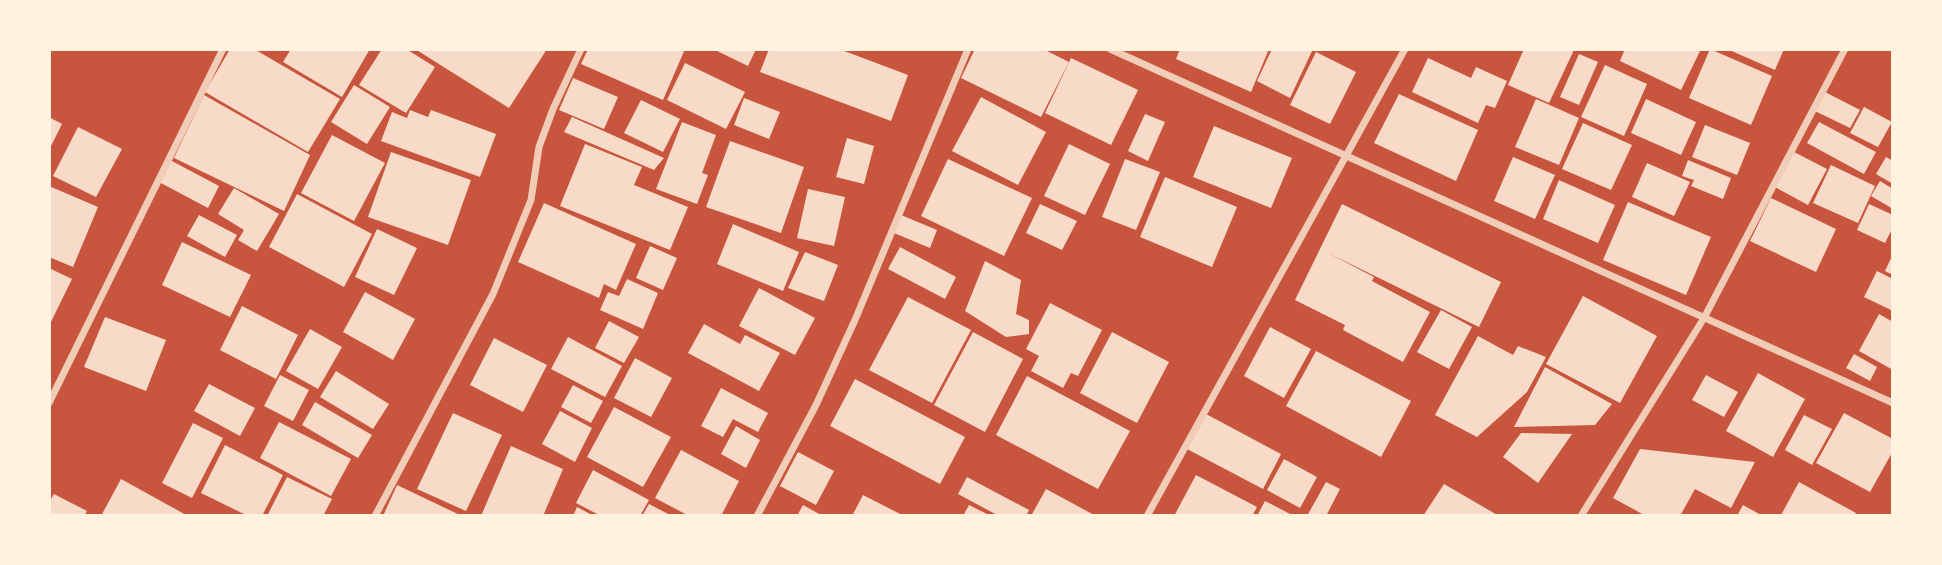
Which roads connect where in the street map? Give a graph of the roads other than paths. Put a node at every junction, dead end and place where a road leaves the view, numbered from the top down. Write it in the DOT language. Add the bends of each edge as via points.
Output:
graph roads {
  1 [pos="223,49"];
  2 [pos="581,49"];
  3 [pos="968,49"];
  4 [pos="1110,49"];
  5 [pos="1405,49"];
  6 [pos="1845,49"];
  7 [pos="1346,155"];
  8 [pos="1704,318"];
  9 [pos="1893,403"];
  10 [pos="49,404"];
  11 [pos="375,516"];
  12 [pos="757,516"];
  13 [pos="1147,516"];
  14 [pos="1581,516"];
  1 -- 10 [label="street"];
  2 -- 11 [label="street" via="539,147 531,201 493,294"];
  3 -- 12 [label="street" via="855,320"];
  4 -- 7 [label="street"];
  5 -- 7 [label="street"];
  6 -- 8 [label="street"];
  7 -- 8 [label="street"];
  7 -- 13 [label="street"];
  8 -- 9 [label="street"];
  8 -- 14 [label="street"];
}
